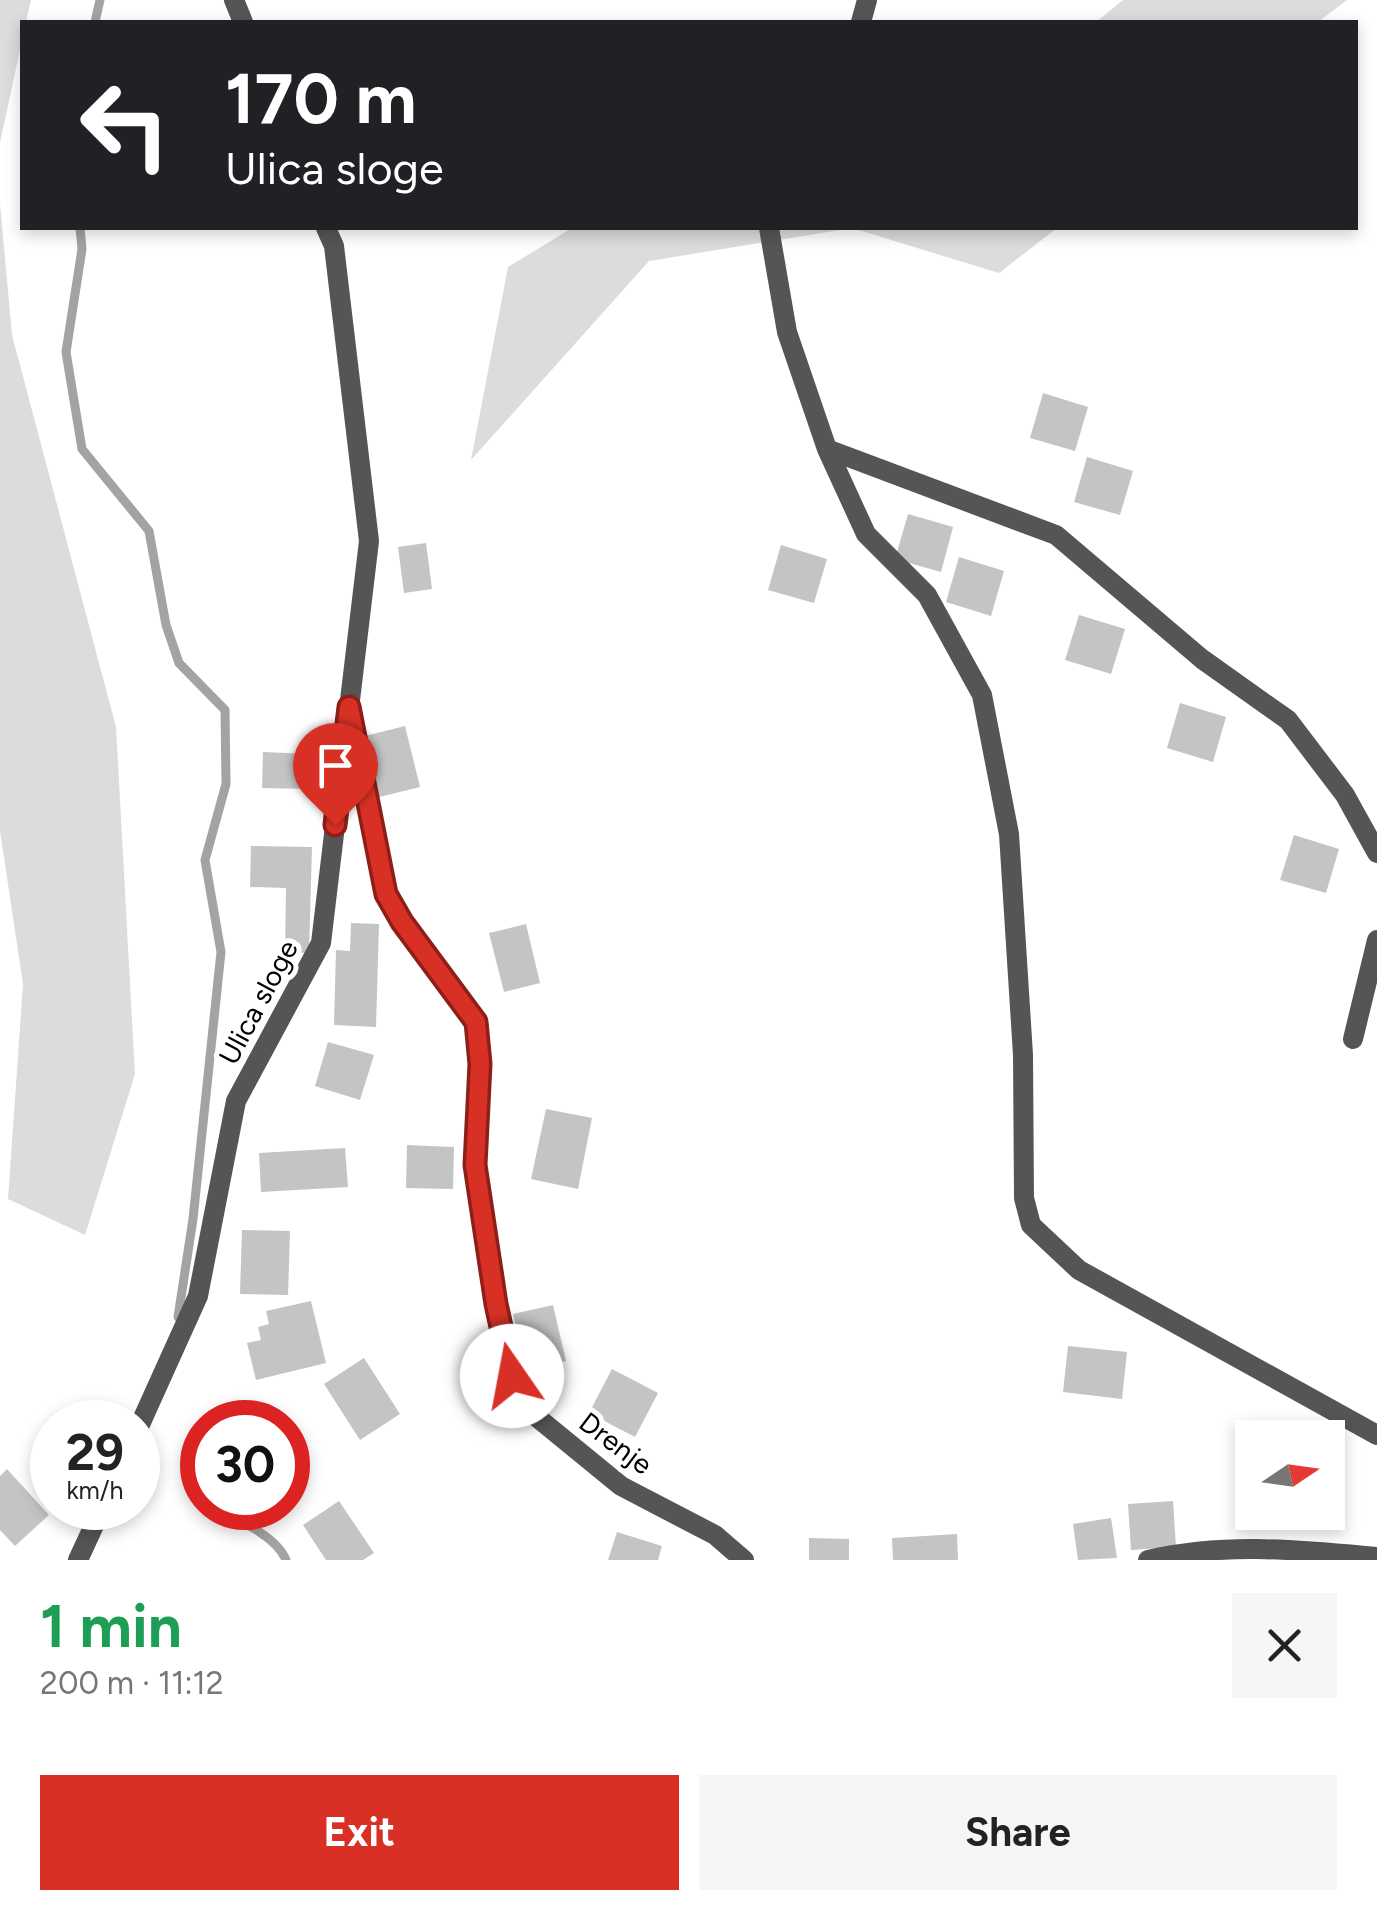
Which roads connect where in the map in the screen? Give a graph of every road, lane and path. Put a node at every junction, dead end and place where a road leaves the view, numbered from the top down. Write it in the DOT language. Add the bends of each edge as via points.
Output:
graph roads {
  1 [pos="327,230"];
  2 [pos="769,230"];
  3 [pos="827,449"];
  4 [pos="349,707"];
  5 [pos="1377,853"];
  6 [pos="1377,940"];
  7 [pos="1354,1039"];
  8 [pos="151,1400"];
  9 [pos="1377,1435"];
  10 [pos="92,1530"];
  11 [pos="1377,1558"];
  12 [pos="78,1560"];
  13 [pos="744,1560"];
  14 [pos="1148,1560"];
  1 -- 4 [label="street, Ulica sloge" via="368,541"];
  2 -- 3 [label="street" via="787,332"];
  3 -- 5 [label="street" via="1056,535 1202,659 1288,720 1345,794"];
  3 -- 9 [label="street" via="866,534 927,595 982,695 1009,834 1024,1055 1024,1198 1031,1225 1080,1270"];
  4 -- 8 [label="street, Ulica sloge" via="322,943 236,1101 198,1296"];
  4 -- 13 [label="street, Drenje" via="386,894 476,1022 475,1165 512,1376 533,1414 621,1486 715,1535"];
  6 -- 7 [label="street"];
  10 -- 12 [label="street"];
  11 -- 14 [label="street" via="1271,1547"];
}
